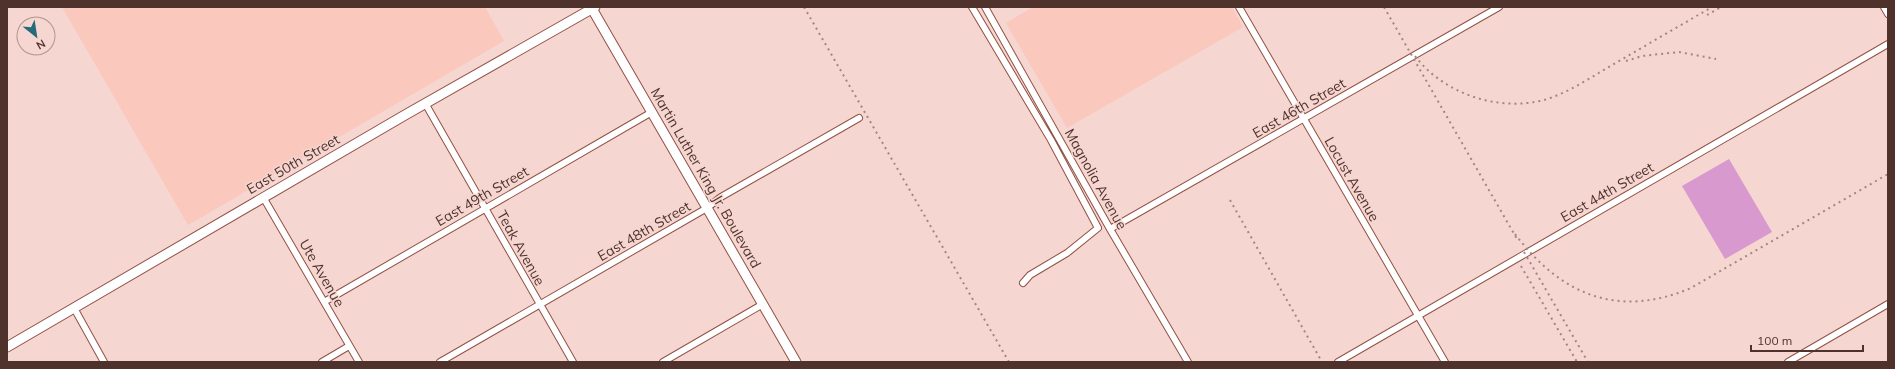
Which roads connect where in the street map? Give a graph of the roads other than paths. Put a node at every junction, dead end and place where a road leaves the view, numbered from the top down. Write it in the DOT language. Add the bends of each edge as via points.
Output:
graph roads {
  1 [pos="593,7"];
  2 [pos="972,7"];
  3 [pos="985,7"];
  4 [pos="1239,7"];
  5 [pos="1499,7"];
  6 [pos="1884,7"];
  7 [pos="1888,14"];
  8 [pos="1888,44"];
  9 [pos="425,103"];
  10 [pos="652,112"];
  11 [pos="859,118"];
  12 [pos="1304,120"];
  13 [pos="263,197"];
  14 [pos="707,208"];
  15 [pos="485,209"];
  16 [pos="1110,230"];
  17 [pos="1023,283"];
  18 [pos="324,302"];
  19 [pos="762,304"];
  20 [pos="1888,304"];
  21 [pos="539,305"];
  22 [pos="74,308"];
  23 [pos="1418,316"];
  24 [pos="350,346"];
  25 [pos="7,347"];
  26 [pos="104,362"];
  27 [pos="322,362"];
  28 [pos="359,362"];
  29 [pos="440,362"];
  30 [pos="573,362"];
  31 [pos="663,362"];
  32 [pos="796,362"];
  33 [pos="1188,362"];
  34 [pos="1338,362"];
  35 [pos="1445,362"];
  36 [pos="1788,362"];
  1 -- 9 [label="main road, East 50th Street"];
  1 -- 10 [label="main road, Martin Luther King Jr. Boulevard"];
  2 -- 17 [label="street" via="1051,140 1098,228 1067,253 1030,275"];
  3 -- 16 [label="street, Magnolia Avenue"];
  4 -- 12 [label="street, Locust Avenue"];
  5 -- 12 [label="street, East 46th Street"];
  6 -- 7 [label="street"];
  8 -- 23 [label="street, East 44th Street"];
  9 -- 13 [label="main road, East 50th Street"];
  9 -- 15 [label="street, Teak Avenue"];
  10 -- 14 [label="main road, Martin Luther King Jr. Boulevard"];
  10 -- 15 [label="street, East 49th Street"];
  11 -- 14 [label="street, East 48th Street" via="721,197"];
  12 -- 16 [label="street, East 46th Street"];
  12 -- 23 [label="street, Locust Avenue"];
  13 -- 18 [label="street, Ute Avenue"];
  13 -- 22 [label="main road, East 50th Street"];
  14 -- 19 [label="main road, Martin Luther King Jr. Boulevard"];
  14 -- 21 [label="street, East 48th Street"];
  15 -- 18 [label="street, East 49th Street"];
  15 -- 21 [label="street, Teak Avenue"];
  16 -- 33 [label="street, Magnolia Avenue"];
  18 -- 24 [label="street, Ute Avenue"];
  19 -- 31 [label="street"];
  19 -- 32 [label="main road, Martin Luther King Jr. Boulevard"];
  20 -- 36 [label="street"];
  21 -- 29 [label="street, East 48th Street"];
  21 -- 30 [label="street, Teak Avenue"];
  22 -- 25 [label="main road, East 50th Street"];
  22 -- 26 [label="street"];
  23 -- 34 [label="street, East 44th Street"];
  23 -- 35 [label="street, Locust Avenue"];
  24 -- 27 [label="street"];
  24 -- 28 [label="street, Ute Avenue"];
}
